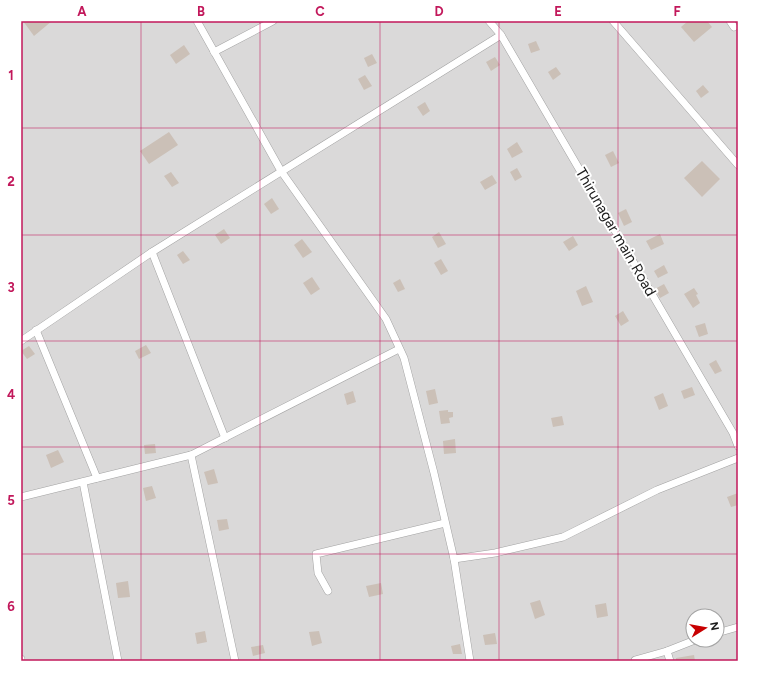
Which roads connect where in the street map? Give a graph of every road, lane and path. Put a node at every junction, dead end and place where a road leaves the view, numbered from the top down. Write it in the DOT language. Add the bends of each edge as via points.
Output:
graph roads {
  1 [pos="197,21"];
  2 [pos="273,21"];
  3 [pos="489,21"];
  4 [pos="613,21"];
  5 [pos="501,35"];
  6 [pos="214,52"];
  7 [pos="738,166"];
  8 [pos="281,171"];
  9 [pos="152,252"];
  10 [pos="36,330"];
  11 [pos="21,341"];
  12 [pos="400,349"];
  13 [pos="226,438"];
  14 [pos="738,446"];
  15 [pos="191,455"];
  16 [pos="738,458"];
  17 [pos="97,478"];
  18 [pos="82,482"];
  19 [pos="21,497"];
  20 [pos="445,522"];
  21 [pos="454,560"];
  22 [pos="328,591"];
  23 [pos="738,627"];
  24 [pos="725,631"];
  25 [pos="685,644"];
  26 [pos="667,651"];
  27 [pos="118,661"];
  28 [pos="235,661"];
  29 [pos="470,661"];
  30 [pos="635,661"];
  31 [pos="670,661"];
  1 -- 6 [label="street"];
  2 -- 6 [label="street"];
  3 -- 5 [label="street, Thirunagar main Road"];
  4 -- 7 [label="street"];
  5 -- 8 [label="street"];
  5 -- 14 [label="street, Thirunagar main Road" via="733,433"];
  6 -- 8 [label="street"];
  8 -- 9 [label="street"];
  8 -- 12 [label="street" via="386,319"];
  9 -- 10 [label="street"];
  9 -- 13 [label="street"];
  10 -- 11 [label="street"];
  10 -- 17 [label="street"];
  12 -- 13 [label="street"];
  12 -- 20 [label="street"];
  13 -- 15 [label="street"];
  15 -- 17 [label="street"];
  15 -- 28 [label="street"];
  16 -- 21 [label="street" via="657,490 563,537"];
  17 -- 18 [label="street"];
  18 -- 19 [label="street"];
  18 -- 27 [label="street"];
  20 -- 21 [label="street"];
  20 -- 22 [label="street" via="316,554 318,573"];
  21 -- 29 [label="street"];
  23 -- 24 [label="street"];
  25 -- 26 [label="street"];
  26 -- 30 [label="street"];
  26 -- 31 [label="street"];
}
